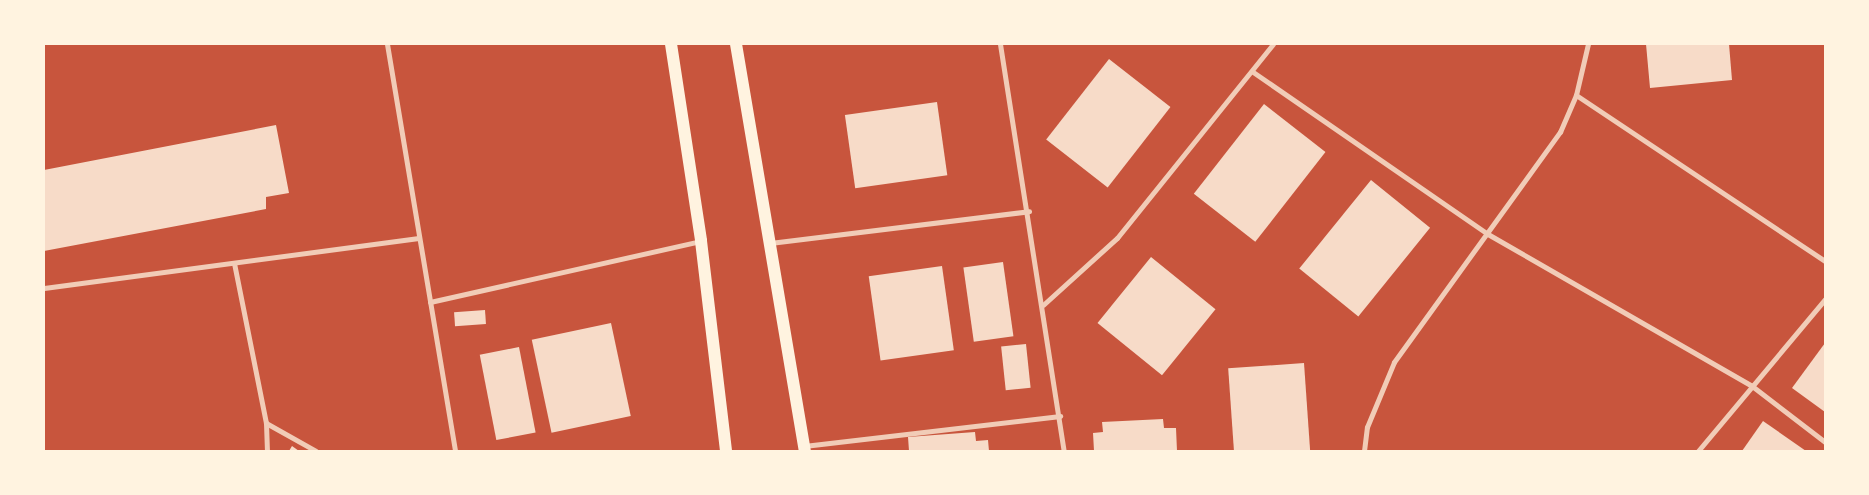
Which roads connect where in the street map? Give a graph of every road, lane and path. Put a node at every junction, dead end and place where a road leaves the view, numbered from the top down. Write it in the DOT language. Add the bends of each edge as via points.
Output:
graph roads {
  1 [pos="387,44"];
  2 [pos="672,44"];
  3 [pos="736,44"];
  4 [pos="1000,44"];
  5 [pos="1273,44"];
  6 [pos="1588,44"];
  7 [pos="1253,72"];
  8 [pos="1576,95"];
  9 [pos="1029,210"];
  10 [pos="1486,233"];
  11 [pos="420,238"];
  12 [pos="701,241"];
  13 [pos="769,243"];
  14 [pos="1825,261"];
  15 [pos="234,263"];
  16 [pos="44,288"];
  17 [pos="1825,299"];
  18 [pos="430,302"];
  19 [pos="1043,305"];
  20 [pos="1752,386"];
  21 [pos="1060,416"];
  22 [pos="266,423"];
  23 [pos="1825,442"];
  24 [pos="804,449"];
  25 [pos="267,451"];
  26 [pos="316,451"];
  27 [pos="455,451"];
  28 [pos="726,451"];
  29 [pos="1064,451"];
  30 [pos="1364,451"];
  31 [pos="1698,451"];
  1 -- 11 [label="street"];
  2 -- 12 [label="main road"];
  3 -- 13 [label="main road"];
  4 -- 9 [label="street"];
  5 -- 7 [label="street"];
  6 -- 8 [label="street"];
  7 -- 10 [label="street"];
  7 -- 19 [label="street" via="1117,238"];
  8 -- 10 [label="street" via="1560,132"];
  8 -- 14 [label="street"];
  9 -- 13 [label="street"];
  9 -- 19 [label="street"];
  10 -- 20 [label="street"];
  10 -- 30 [label="street" via="1394,362 1368,427"];
  11 -- 15 [label="street"];
  11 -- 18 [label="street"];
  12 -- 18 [label="street"];
  12 -- 28 [label="main road"];
  13 -- 24 [label="main road"];
  15 -- 16 [label="street"];
  15 -- 22 [label="street"];
  17 -- 20 [label="street"];
  18 -- 27 [label="street"];
  19 -- 21 [label="street"];
  20 -- 23 [label="street"];
  20 -- 31 [label="street"];
  21 -- 24 [label="street"];
  21 -- 29 [label="street"];
  22 -- 25 [label="street"];
  22 -- 26 [label="street"];
}
